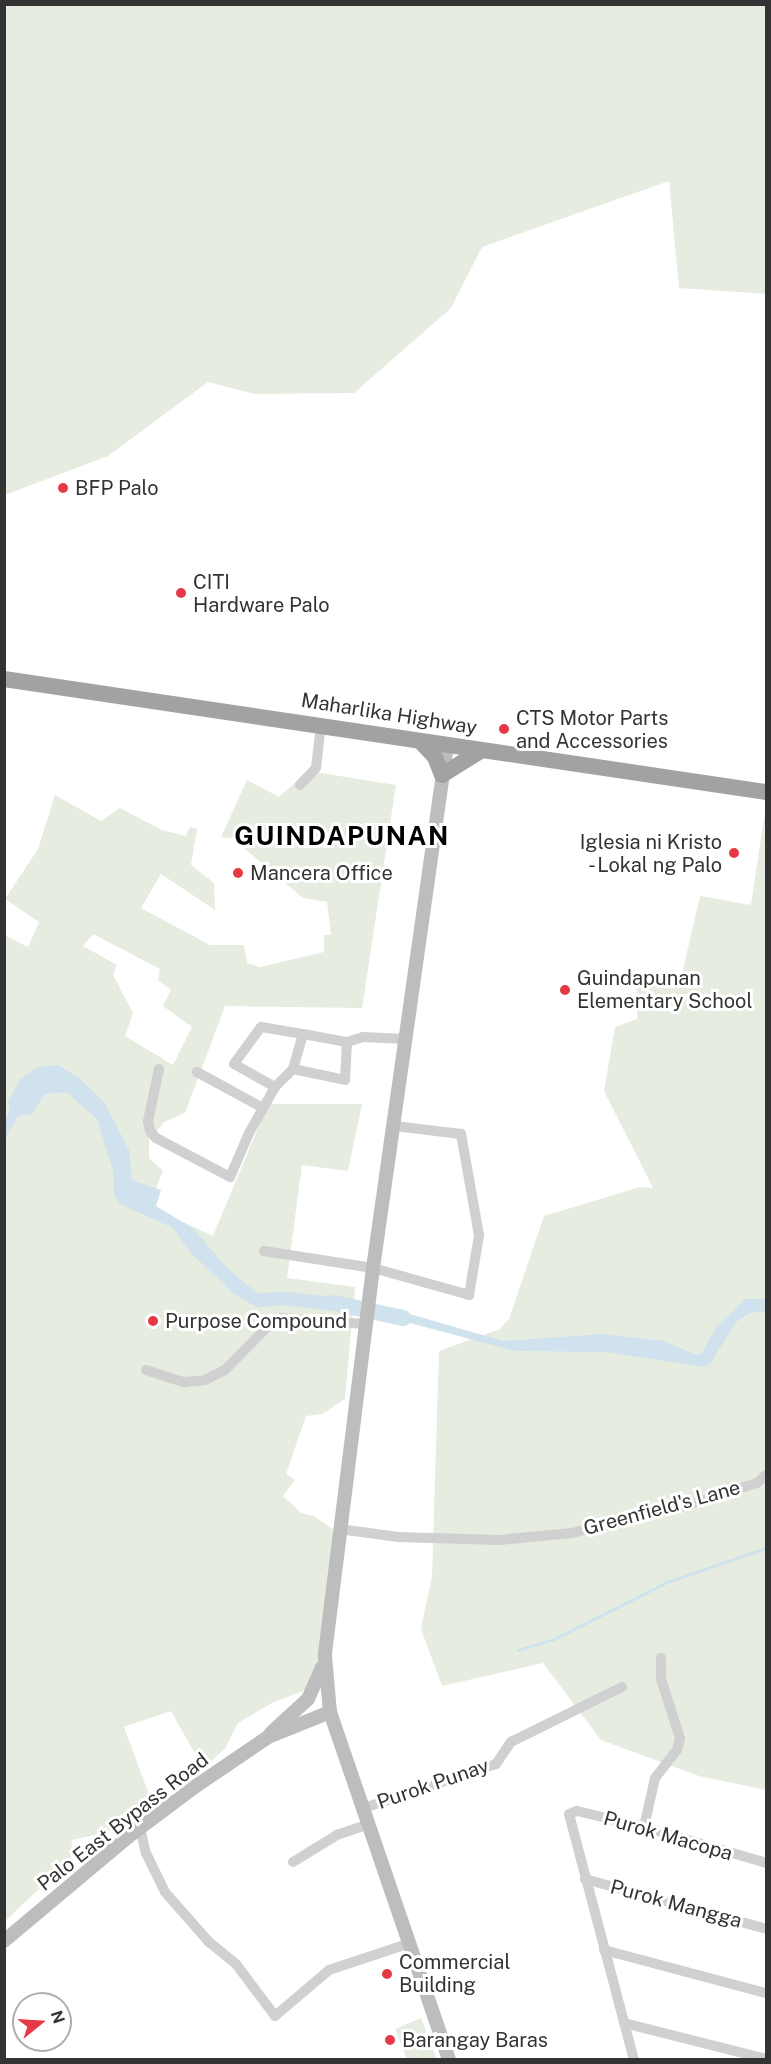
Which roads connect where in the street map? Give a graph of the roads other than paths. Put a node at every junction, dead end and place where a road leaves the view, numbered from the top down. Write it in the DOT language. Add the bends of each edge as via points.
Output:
graph roads {
  1 [pos="4,679"];
  2 [pos="321,725"];
  3 [pos="420,741"];
  4 [pos="447,745"];
  5 [pos="483,750"];
  6 [pos="442,775"];
  7 [pos="300,785"];
  8 [pos="766,792"];
  9 [pos="303,1034"];
  10 [pos="406,1039"];
  11 [pos="347,1042"];
  12 [pos="159,1069"];
  13 [pos="293,1069"];
  14 [pos="197,1072"];
  15 [pos="275,1087"];
  16 [pos="263,1108"];
  17 [pos="394,1126"];
  18 [pos="264,1251"];
  19 [pos="373,1268"];
  20 [pos="366,1322"];
  21 [pos="146,1370"];
  22 [pos="766,1475"];
  23 [pos="339,1528"];
  24 [pos="325,1656"];
  25 [pos="661,1658"];
  26 [pos="622,1687"];
  27 [pos="327,1694"];
  28 [pos="308,1699"];
  29 [pos="330,1712"];
  30 [pos="268,1737"];
  31 [pos="364,1808"];
  32 [pos="369,1824"];
  33 [pos="644,1827"];
  34 [pos="140,1828"];
  35 [pos="293,1862"];
  36 [pos="766,1863"];
  37 [pos="585,1879"];
  38 [pos="766,1929"];
  39 [pos="4,1941"];
  40 [pos="410,1943"];
  41 [pos="604,1950"];
  42 [pos="766,1993"];
  43 [pos="624,2023"];
  44 [pos="766,2059"];
  45 [pos="449,2060"];
  46 [pos="634,2060"];
  1 -- 2 [label="highway, Maharlika Highway"];
  2 -- 3 [label="highway, Maharlika Highway"];
  2 -- 7 [label="street" via="316,768"];
  3 -- 4 [label="highway, Maharlika Highway"];
  3 -- 6 [label="highway" via="435,757"];
  4 -- 5 [label="highway, Maharlika Highway"];
  4 -- 6 [label="main road"];
  5 -- 6 [label="highway"];
  5 -- 8 [label="highway, Maharlika Highway"];
  6 -- 10 [label="main road"];
  9 -- 11 [label="street"];
  9 -- 13 [label="street"];
  9 -- 15 [label="street" via="261,1027 234,1064"];
  10 -- 11 [label="street" via="363,1037"];
  10 -- 17 [label="main road"];
  11 -- 13 [label="street" via="345,1080"];
  12 -- 16 [label="street" via="148,1121 150,1131 156,1138 230,1177"];
  13 -- 15 [label="street"];
  14 -- 16 [label="street"];
  15 -- 16 [label="street"];
  17 -- 19 [label="main road"];
  17 -- 19 [label="street" via="461,1134 479,1235 469,1295"];
  18 -- 19 [label="street"];
  19 -- 20 [label="main road"];
  20 -- 21 [label="street" via="282,1318 273,1322 225,1370 206,1380 184,1382"];
  20 -- 23 [label="main road"];
  22 -- 23 [label="street, Greenfield's Lane" via="757,1483 688,1505 572,1533 497,1539 398,1537"];
  23 -- 24 [label="main road"];
  24 -- 27 [label="main road"];
  24 -- 28 [label="main road, Palo East Bypass Road"];
  25 -- 33 [label="street" via="661,1679 680,1738 677,1750 656,1778"];
  26 -- 31 [label="street, Purok Punay" via="511,1742 496,1764"];
  27 -- 28 [label="main road, Palo East Bypass Road" via="320,1689"];
  27 -- 29 [label="main road"];
  28 -- 30 [label="main road, Palo East Bypass Road"];
  29 -- 30 [label="main road, Palo East Bypass Road"];
  29 -- 31 [label="main road"];
  30 -- 34 [label="main road, Palo East Bypass Road"];
  31 -- 32 [label="main road"];
  32 -- 35 [label="street" via="337,1835"];
  32 -- 40 [label="main road"];
  33 -- 36 [label="street, Purok Macopa"];
  33 -- 37 [label="street, Purok Macopa" via="577,1811 569,1815"];
  34 -- 39 [label="main road, Palo East Bypass Road"];
  34 -- 40 [label="street" via="146,1853 165,1892 209,1942 236,1964 274,2016 329,1970"];
  37 -- 38 [label="street, Purok Mangga"];
  37 -- 41 [label="street"];
  40 -- 45 [label="main road"];
  41 -- 42 [label="street"];
  41 -- 43 [label="street"];
  43 -- 44 [label="street"];
  43 -- 46 [label="street"];
}
